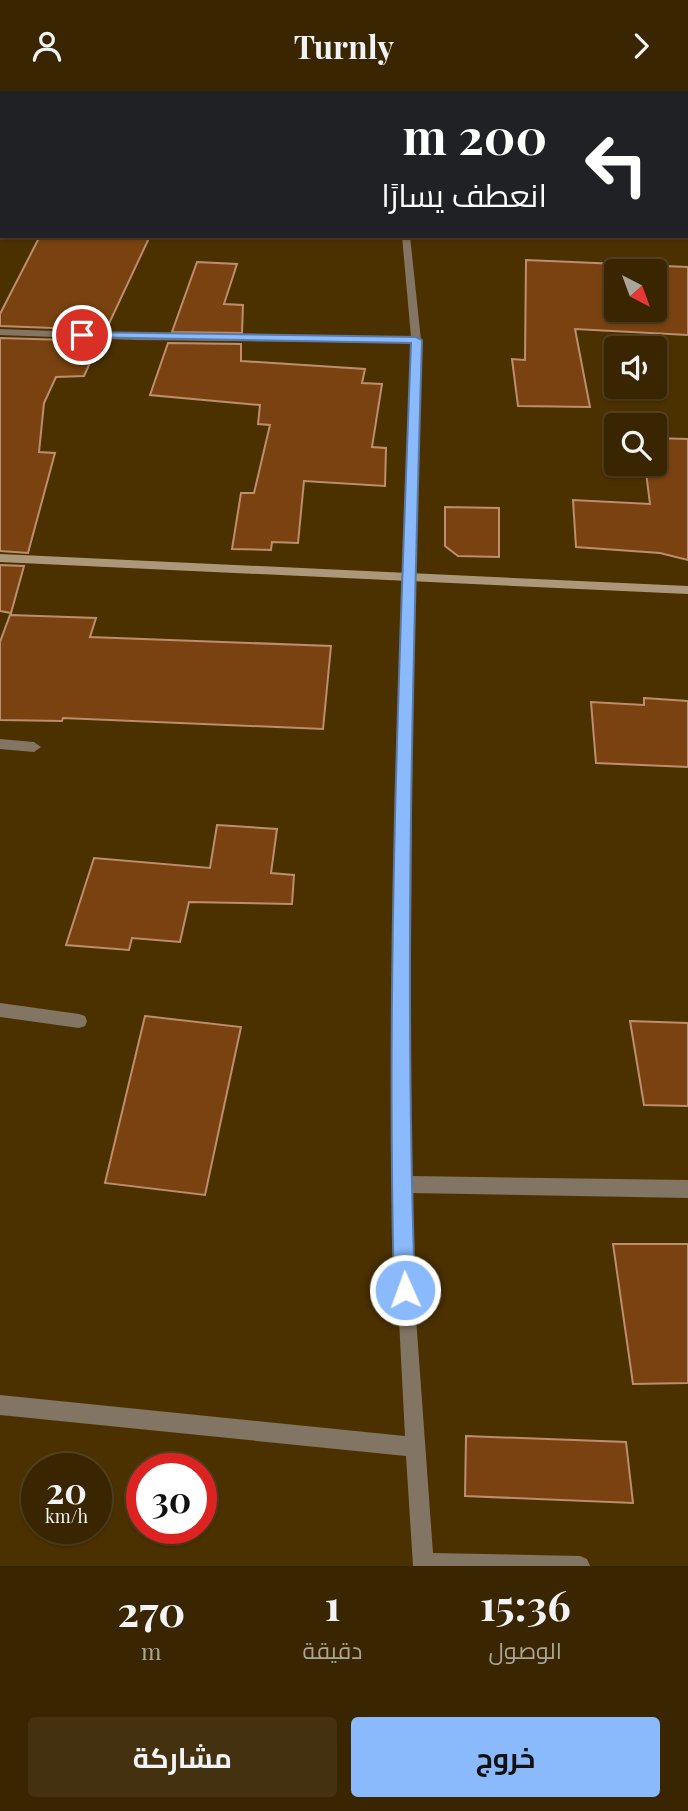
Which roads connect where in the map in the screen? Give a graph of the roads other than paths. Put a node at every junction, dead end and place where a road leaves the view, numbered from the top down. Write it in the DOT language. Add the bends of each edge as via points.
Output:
graph roads {
  1 [pos="406,238"];
  2 [pos="0,332"];
  3 [pos="416,340"];
  4 [pos="0,558"];
  5 [pos="409,575"];
  6 [pos="688,590"];
  7 [pos="0,744"];
  8 [pos="34,747"];
  9 [pos="0,1010"];
  10 [pos="79,1021"];
  11 [pos="401,1184"];
  12 [pos="688,1189"];
  13 [pos="0,1405"];
  14 [pos="416,1447"];
  15 [pos="423,1565"];
  16 [pos="580,1566"];
  1 -- 3 [label="street"];
  2 -- 3 [label="street"];
  3 -- 5 [label="street"];
  4 -- 5 [label="street"];
  5 -- 6 [label="street"];
  5 -- 11 [label="street"];
  7 -- 8 [label="street"];
  9 -- 10 [label="street"];
  11 -- 12 [label="street"];
  11 -- 14 [label="street"];
  13 -- 14 [label="street"];
  14 -- 15 [label="street"];
  15 -- 16 [label="street"];
}
